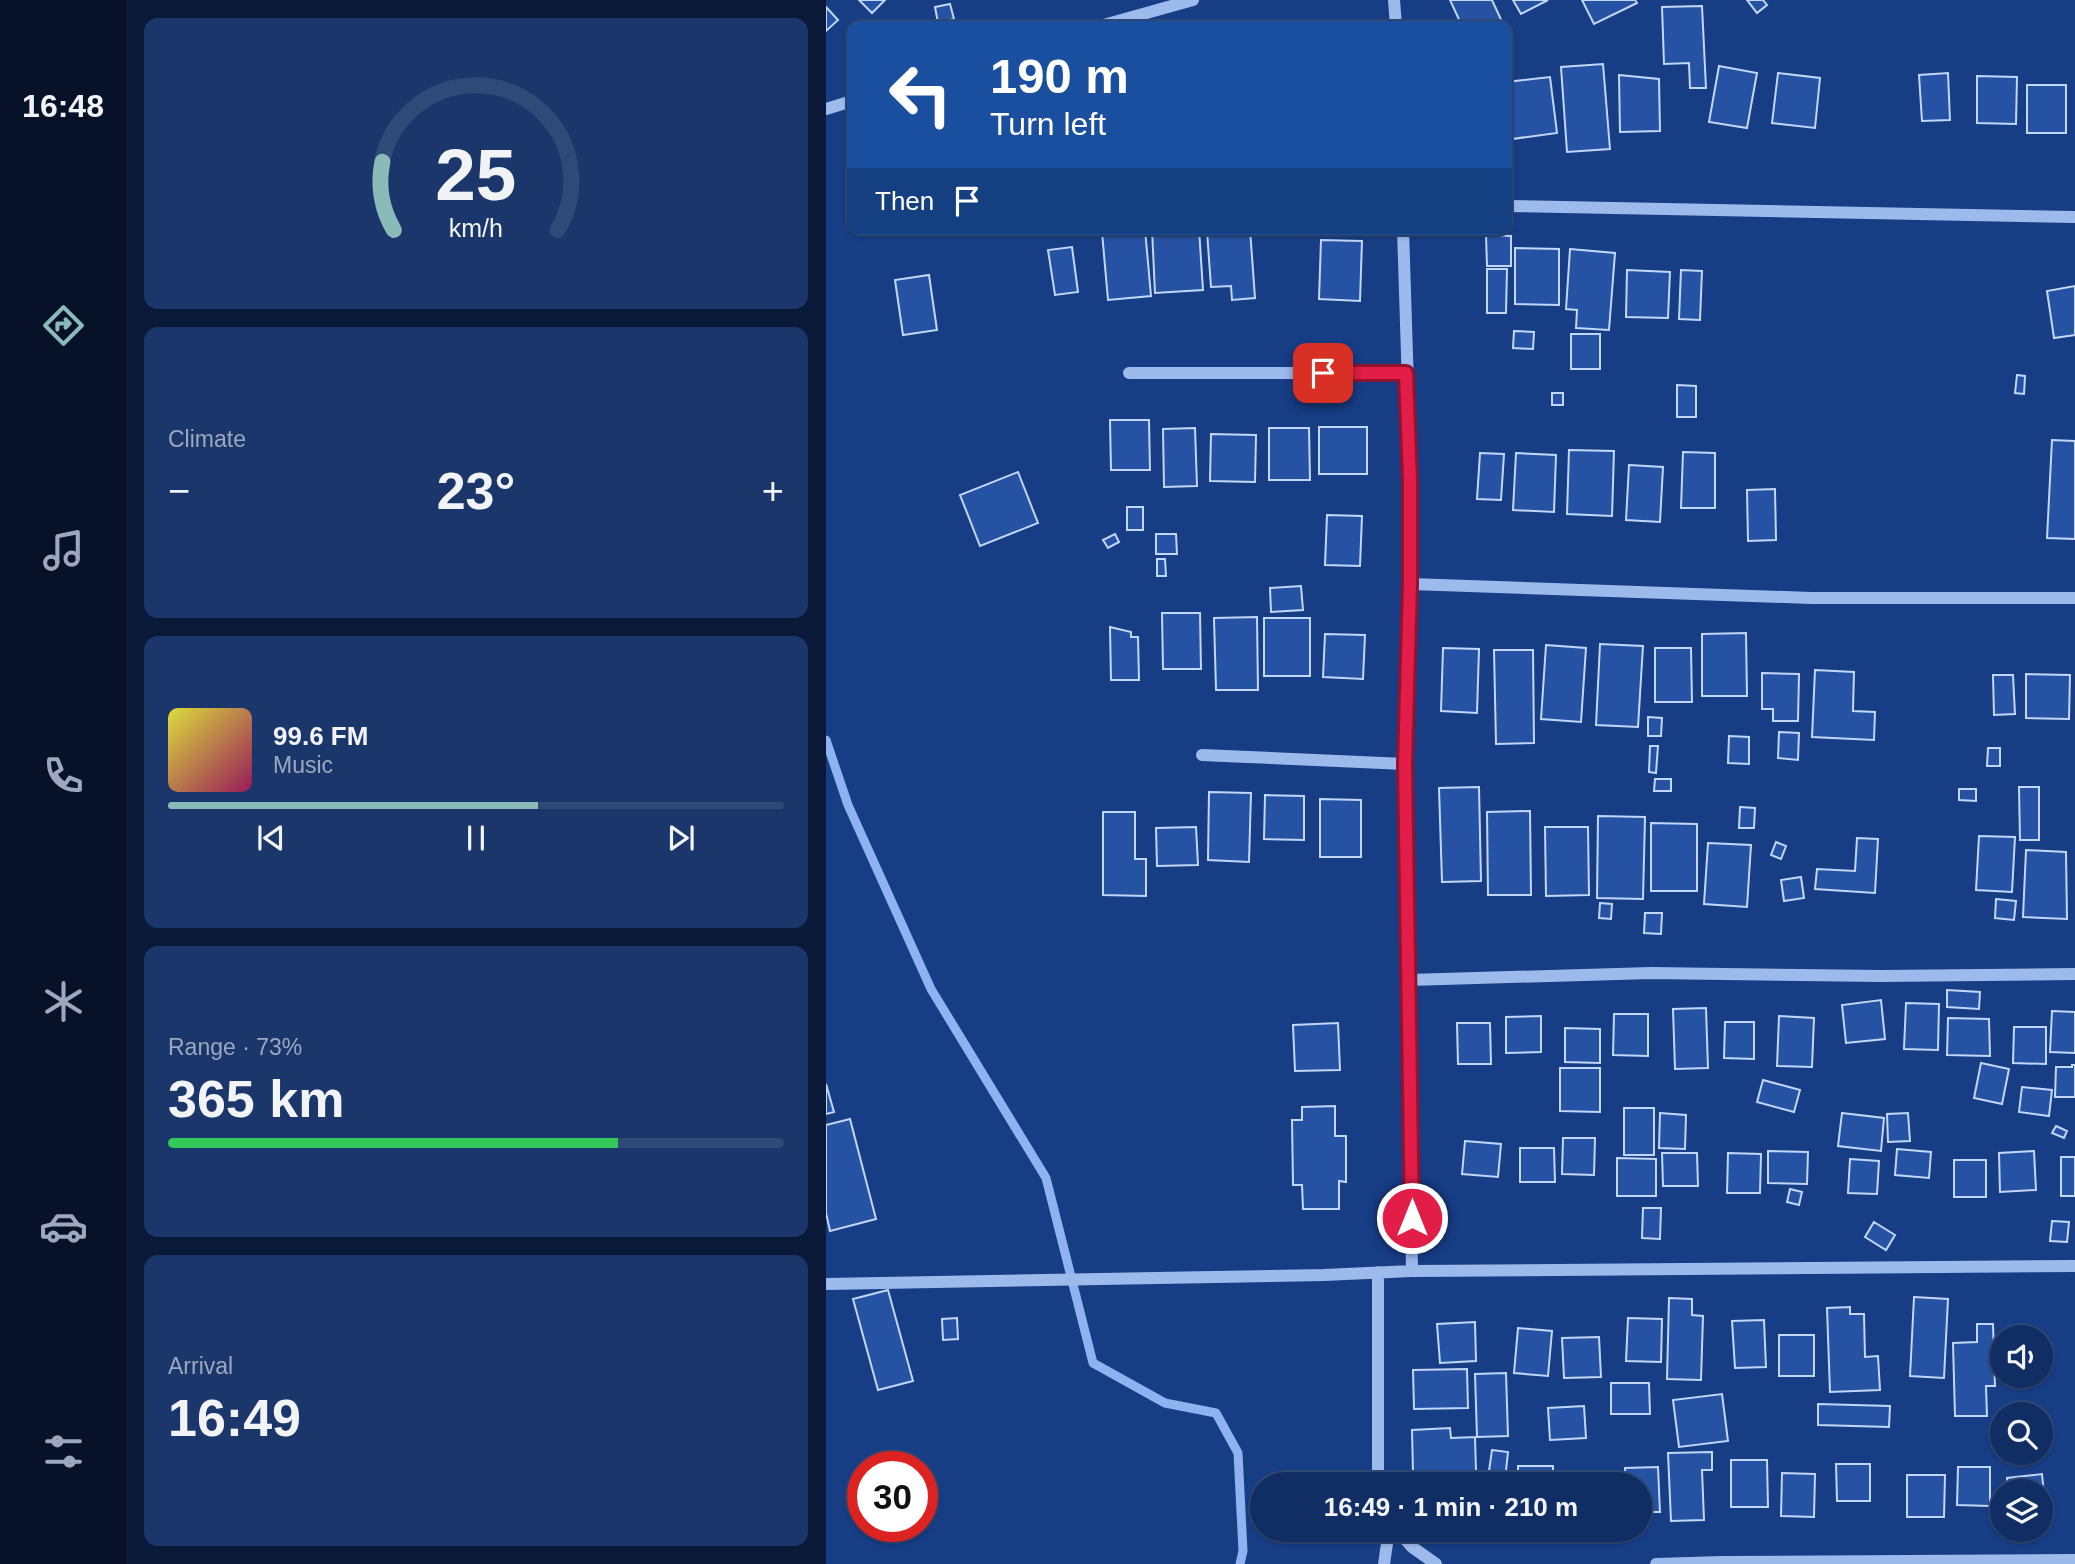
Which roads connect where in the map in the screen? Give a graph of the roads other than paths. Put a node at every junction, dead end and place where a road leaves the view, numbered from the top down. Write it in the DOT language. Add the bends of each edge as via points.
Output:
graph roads {
  1 [pos="1193,0"];
  2 [pos="1394,0"];
  3 [pos="1118,21"];
  4 [pos="1396,21"];
  5 [pos="847,103"];
  6 [pos="826,109"];
  7 [pos="1512,206"];
  8 [pos="2075,217"];
  9 [pos="1403,235"];
  10 [pos="1129,373"];
  11 [pos="1406,373"];
  12 [pos="1410,584"];
  13 [pos="2075,598"];
  14 [pos="1202,755"];
  15 [pos="1405,764"];
  16 [pos="2075,974"];
  17 [pos="1409,980"];
  18 [pos="2075,1266"];
  19 [pos="1412,1271"];
  20 [pos="1378,1272"];
  21 [pos="826,1284"];
  22 [pos="1378,1472"];
  23 [pos="1387,1542"];
  24 [pos="1408,1542"];
  25 [pos="2075,1560"];
  26 [pos="1722,1563"];
  27 [pos="1384,1564"];
  28 [pos="1436,1564"];
  29 [pos="1656,1564"];
  1 -- 3 [label="street"];
  2 -- 4 [label="street"];
  5 -- 6 [label="street"];
  7 -- 8 [label="street"];
  9 -- 11 [label="street"];
  10 -- 11 [label="street"];
  11 -- 12 [label="street"];
  12 -- 13 [label="street" via="1811,598"];
  12 -- 15 [label="street"];
  14 -- 15 [label="street"];
  15 -- 17 [label="street"];
  16 -- 17 [label="street" via="1651,973"];
  17 -- 19 [label="street"];
  18 -- 19 [label="street"];
  19 -- 20 [label="street"];
  20 -- 21 [label="street"];
  20 -- 22 [label="street"];
  23 -- 27 [label="street"];
  24 -- 28 [label="street"];
  25 -- 26 [label="street"];
  26 -- 29 [label="street"];
}
